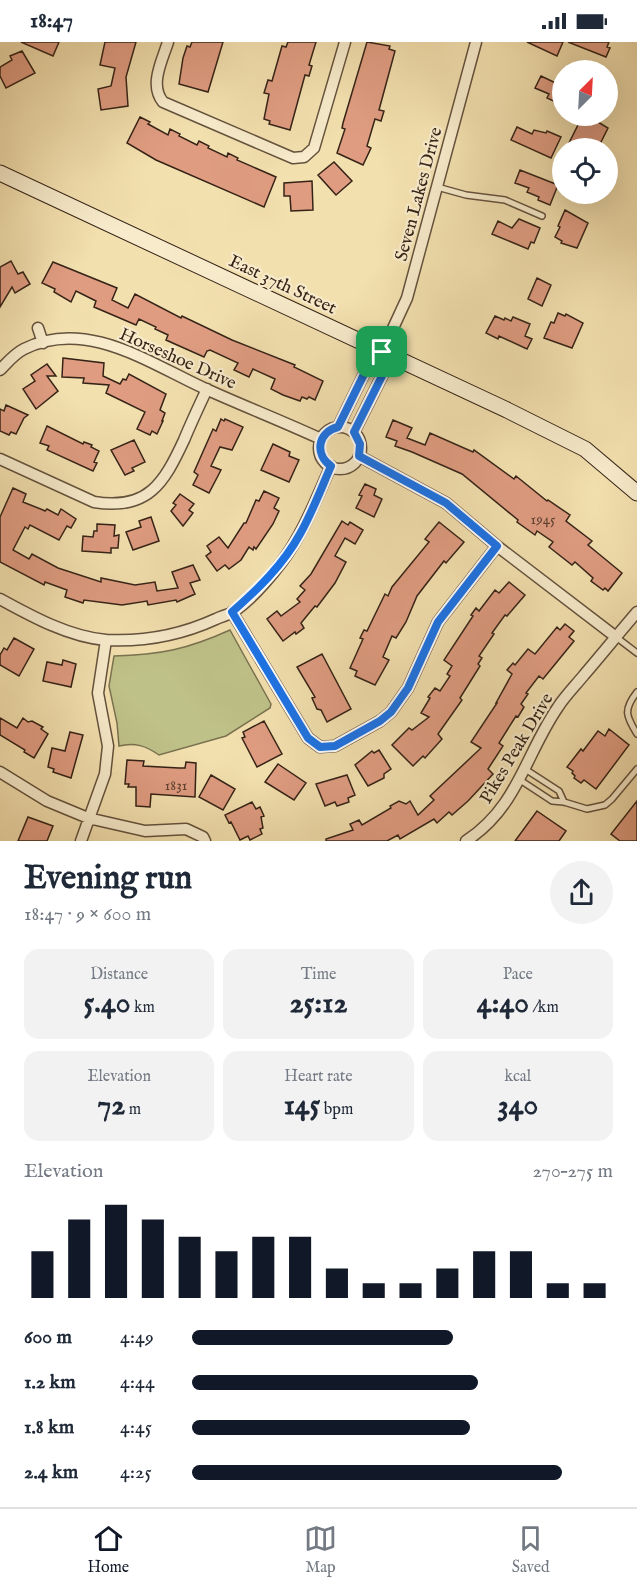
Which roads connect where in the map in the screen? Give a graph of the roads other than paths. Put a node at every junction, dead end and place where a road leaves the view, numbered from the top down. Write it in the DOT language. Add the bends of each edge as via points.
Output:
graph roads {
  1 [pos="168,42"];
  2 [pos="345,42"];
  3 [pos="476,42"];
  4 [pos="0,173"];
  5 [pos="437,187"];
  6 [pos="542,216"];
  7 [pos="38,328"];
  8 [pos="43,343"];
  9 [pos="382,352"];
  10 [pos="0,370"];
  11 [pos="207,389"];
  12 [pos="338,427"];
  13 [pos="354,432"];
  14 [pos="321,439"];
  15 [pos="359,456"];
  16 [pos="0,459"];
  17 [pos="331,466"];
  18 [pos="637,494"];
  19 [pos="497,546"];
  20 [pos="2,603"];
  21 [pos="232,612"];
  22 [pos="637,612"];
  23 [pos="616,637"];
  24 [pos="106,640"];
  25 [pos="637,653"];
  26 [pos="637,692"];
  27 [pos="637,734"];
  28 [pos="525,769"];
  29 [pos="637,769"];
  30 [pos="0,771"];
  31 [pos="520,780"];
  32 [pos="564,802"];
  33 [pos="88,818"];
  34 [pos="204,839"];
  35 [pos="81,841"];
  36 [pos="466,841"];
  1 -- 2 [label="street" via="156,84 163,102 294,158 309,154 316,144"];
  3 -- 5 [label="street, Seven Lakes Drive"];
  4 -- 9 [label="main road, East 37th Street"];
  5 -- 6 [label="lane" via="505,200"];
  5 -- 9 [label="street, Seven Lakes Drive" via="407,298"];
  7 -- 8 [label="street"];
  8 -- 10 [label="street, Horseshoe Drive" via="22,350"];
  8 -- 11 [label="street, Horseshoe Drive" via="75,339 108,344"];
  9 -- 12 [label="street, Seven Lakes Drive" via="369,364"];
  9 -- 13 [label="street, Seven Lakes Drive" via="385,370"];
  9 -- 18 [label="main road, East 37th Street" via="585,449"];
  11 -- 14 [label="street, Horseshoe Drive"];
  11 -- 16 [label="street" via="170,470 147,495 135,500 110,505 94,502"];
  12 -- 13 [label="street"];
  12 -- 14 [label="street"];
  13 -- 15 [label="street" via="360,444"];
  14 -- 17 [label="street" via="322,458"];
  15 -- 17 [label="street" via="350,466"];
  15 -- 19 [label="street" via="446,503"];
  17 -- 21 [label="street" via="289,551 255,592"];
  19 -- 21 [label="street" via="438,622 408,688 391,712 335,746 320,747 308,738"];
  19 -- 23 [label="street"];
  20 -- 24 [label="street" via="74,633"];
  21 -- 24 [label="street" via="171,635"];
  22 -- 23 [label="street, Pikes Peak Drive"];
  23 -- 25 [label="lane"];
  23 -- 28 [label="street, Pikes Peak Drive" via="558,705"];
  24 -- 33 [label="street" via="98,693 108,746 105,774"];
  26 -- 27 [label="lane" via="627,708 627,717"];
  28 -- 31 [label="street, Pikes Peak Drive"];
  28 -- 32 [label="lane" via="559,791"];
  29 -- 32 [label="lane" via="605,805 587,809"];
  30 -- 33 [label="street" via="47,801"];
  31 -- 32 [label="lane" via="552,801"];
  31 -- 36 [label="street, Pikes Peak Drive" via="490,822"];
  33 -- 34 [label="street" via="145,831 186,829"];
  33 -- 35 [label="street"];
}
